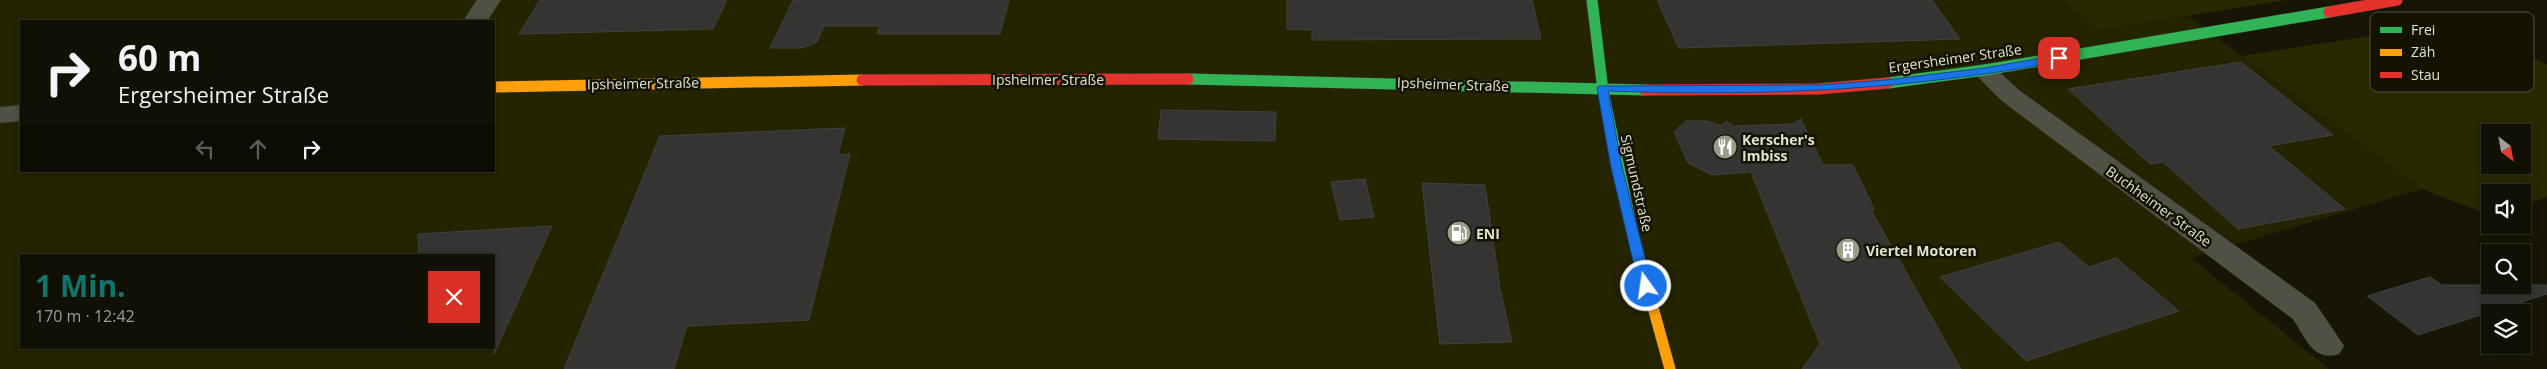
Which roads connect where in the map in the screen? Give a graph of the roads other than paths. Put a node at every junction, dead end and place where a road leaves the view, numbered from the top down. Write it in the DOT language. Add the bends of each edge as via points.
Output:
graph roads {
  1 [pos="489,0"];
  2 [pos="1592,0"];
  3 [pos="2397,0"];
  4 [pos="477,20"];
  5 [pos="1984,71"];
  6 [pos="495,87"];
  7 [pos="1603,88"];
  8 [pos="20,113"];
  9 [pos="0,115"];
  10 [pos="2328,346"];
  11 [pos="1670,369"];
  1 -- 4 [label="street"];
  2 -- 7 [label="street, Sigmundstraße"];
  3 -- 5 [label="street, Ergersheimer Straße"];
  5 -- 7 [label="street, Ergersheimer Straße" via="1819,89"];
  5 -- 10 [label="street, Buchheimer Straße" via="2011,96 2304,311"];
  6 -- 7 [label="street, Ipsheimer Straße" via="1094,78"];
  7 -- 11 [label="street, Sigmundstraße" via="1619,177"];
  8 -- 9 [label="street"];
}
